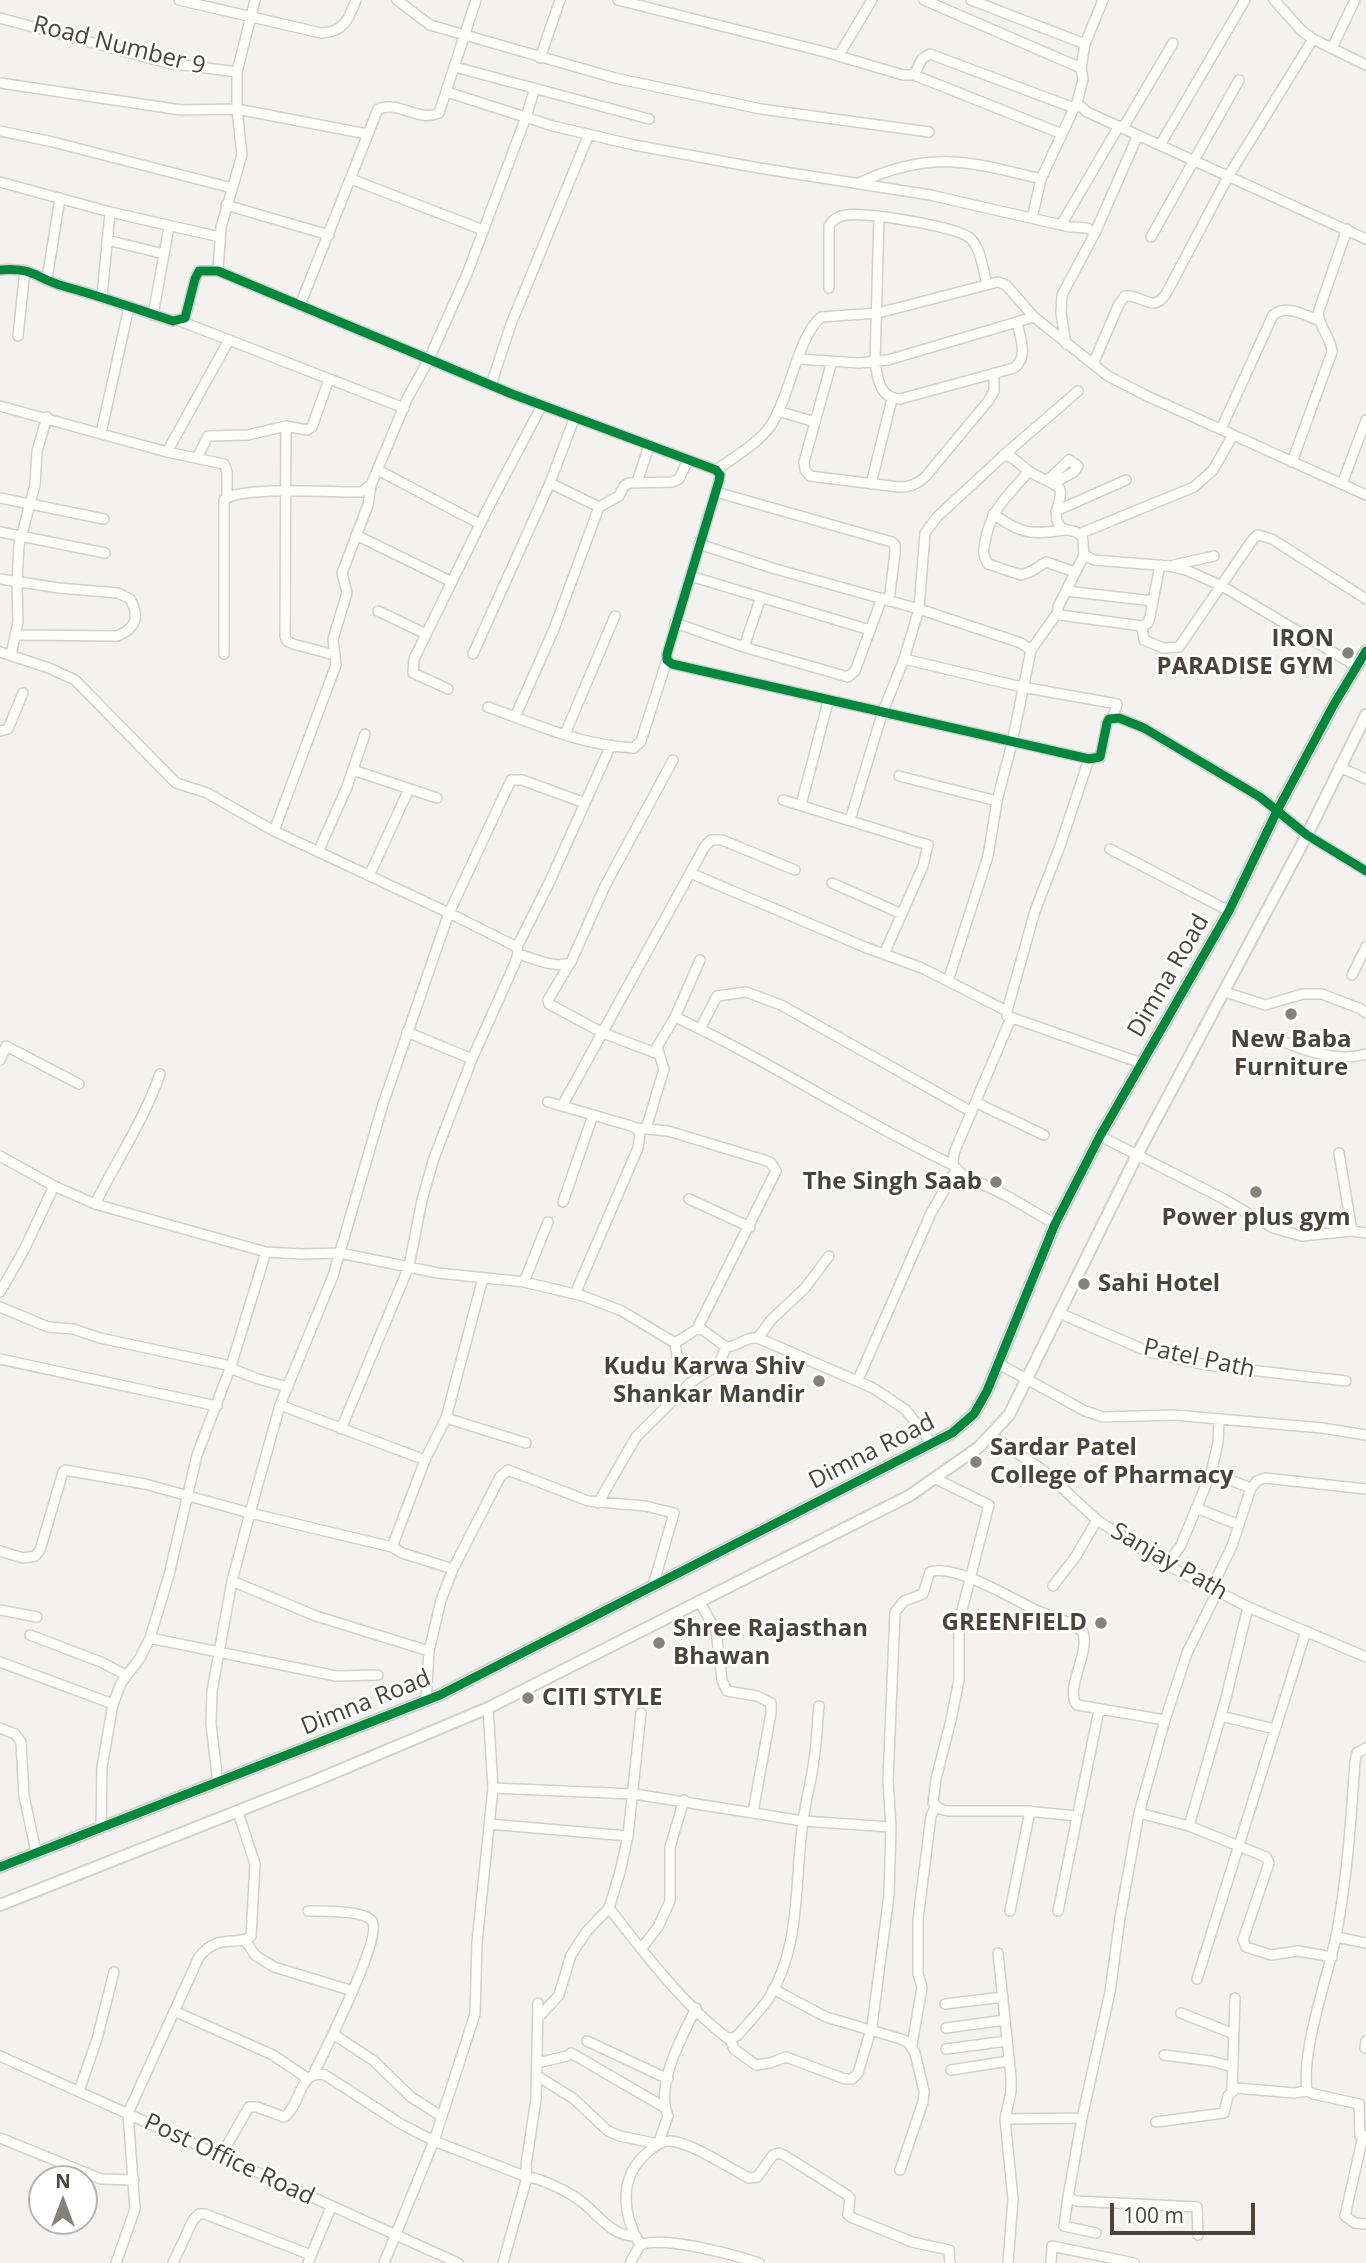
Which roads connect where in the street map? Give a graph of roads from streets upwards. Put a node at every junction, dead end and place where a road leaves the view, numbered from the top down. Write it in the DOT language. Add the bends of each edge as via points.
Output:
graph roads {
  1 [pos="179,0"];
  2 [pos="255,0"];
  3 [pos="356,0"];
  4 [pos="397,0"];
  5 [pos="476,0"];
  6 [pos="560,0"];
  7 [pos="618,0"];
  8 [pos="872,0"];
  9 [pos="924,0"];
  10 [pos="953,0"];
  11 [pos="971,0"];
  12 [pos="1103,0"];
  13 [pos="1245,0"];
  14 [pos="1355,0"];
  15 [pos="634,2"];
  16 [pos="1280,2"];
  17 [pos="949,11"];
  18 [pos="249,16"];
  19 [pos="0,18"];
  20 [pos="466,34"];
  21 [pos="1313,39"];
  22 [pos="1172,43"];
  23 [pos="1086,44"];
  24 [pos="1332,48"];
  25 [pos="839,55"];
  26 [pos="540,58"];
  27 [pos="1366,65"];
  28 [pos="455,67"];
  29 [pos="1081,68"];
  30 [pos="237,72"];
  31 [pos="914,75"];
  32 [pos="1239,80"];
  33 [pos="0,83"];
  34 [pos="535,88"];
  35 [pos="447,92"];
  36 [pos="1076,105"];
  37 [pos="237,109"];
  38 [pos="526,117"];
  39 [pos="649,119"];
  40 [pos="1121,127"];
  41 [pos="0,131"];
  42 [pos="929,132"];
  43 [pos="367,134"];
  44 [pos="589,134"];
  45 [pos="1062,134"];
  46 [pos="1138,135"];
  47 [pos="1160,145"];
  48 [pos="1195,160"];
  49 [pos="1229,175"];
  50 [pos="351,179"];
  51 [pos="1041,179"];
  52 [pos="0,182"];
  53 [pos="859,183"];
  54 [pos="232,188"];
  55 [pos="60,198"];
  56 [pos="226,205"];
  57 [pos="110,212"];
  58 [pos="879,216"];
  59 [pos="1032,218"];
  60 [pos="1061,225"];
  61 [pos="169,227"];
  62 [pos="1347,229"];
  63 [pos="483,230"];
  64 [pos="1095,233"];
  65 [pos="329,235"];
  66 [pos="1151,236"];
  67 [pos="220,237"];
  68 [pos="1366,239"];
  69 [pos="107,240"];
  70 [pos="164,254"];
  71 [pos="0,270"];
  72 [pos="25,270"];
  73 [pos="218,271"];
  74 [pos="47,279"];
  75 [pos="987,284"];
  76 [pos="829,289"];
  77 [pos="102,296"];
  78 [pos="299,305"];
  79 [pos="128,307"];
  80 [pos="878,313"];
  81 [pos="153,315"];
  82 [pos="1034,317"];
  83 [pos="1318,320"];
  84 [pos="180,321"];
  85 [pos="1017,322"];
  86 [pos="18,336"];
  87 [pos="229,340"];
  88 [pos="1066,344"];
  89 [pos="429,359"];
  90 [pos="799,359"];
  91 [pos="832,361"];
  92 [pos="875,362"];
  93 [pos="1093,364"];
  94 [pos="994,373"];
  95 [pos="329,379"];
  96 [pos="491,385"];
  97 [pos="1078,391"];
  98 [pos="892,399"];
  99 [pos="542,405"];
  100 [pos="0,406"];
  101 [pos="404,408"];
  102 [pos="778,411"];
  103 [pos="47,417"];
  104 [pos="575,419"];
  105 [pos="1366,420"];
  106 [pos="815,422"];
  107 [pos="286,426"];
  108 [pos="1221,429"];
  109 [pos="101,433"];
  110 [pos="1233,435"];
  111 [pos="649,446"];
  112 [pos="167,452"];
  113 [pos="1004,455"];
  114 [pos="197,458"];
  115 [pos="688,460"];
  116 [pos="1293,462"];
  117 [pos="377,470"];
  118 [pos="716,470"];
  119 [pos="1029,471"];
  120 [pos="1126,480"];
  121 [pos="637,482"];
  122 [pos="550,483"];
  123 [pos="871,484"];
  124 [pos="1342,484"];
  125 [pos="371,485"];
  126 [pos="284,492"];
  127 [pos="716,492"];
  128 [pos="1366,495"];
  129 [pos="227,497"];
  130 [pos="0,498"];
  131 [pos="30,505"];
  132 [pos="599,507"];
  133 [pos="1056,511"];
  134 [pos="993,514"];
  135 [pos="104,519"];
  136 [pos="480,523"];
  137 [pos="1064,530"];
  138 [pos="0,532"];
  139 [pos="1079,534"];
  140 [pos="356,535"];
  141 [pos="21,537"];
  142 [pos="699,544"];
  143 [pos="105,553"];
  144 [pos="1084,555"];
  145 [pos="1214,556"];
  146 [pos="1164,566"];
  147 [pos="1075,572"];
  148 [pos="690,576"];
  149 [pos="0,579"];
  150 [pos="452,582"];
  151 [pos="17,583"];
  152 [pos="1222,586"];
  153 [pos="1066,591"];
  154 [pos="761,597"];
  155 [pos="886,599"];
  156 [pos="1366,599"];
  157 [pos="1153,601"];
  158 [pos="919,609"];
  159 [pos="378,611"];
  160 [pos="1058,612"];
  161 [pos="615,616"];
  162 [pos="675,624"];
  163 [pos="1142,626"];
  164 [pos="870,630"];
  165 [pos="426,634"];
  166 [pos="17,635"];
  167 [pos="744,648"];
  168 [pos="1031,650"];
  169 [pos="1366,651"];
  170 [pos="0,652"];
  171 [pos="224,654"];
  172 [pos="473,654"];
  173 [pos="11,655"];
  174 [pos="335,655"];
  175 [pos="904,659"];
  176 [pos="667,660"];
  177 [pos="1356,666"];
  178 [pos="1022,687"];
  179 [pos="448,689"];
  180 [pos="23,693"];
  181 [pos="828,702"];
  182 [pos="488,707"];
  183 [pos="882,713"];
  184 [pos="1366,715"];
  185 [pos="515,717"];
  186 [pos="1114,717"];
  187 [pos="0,731"];
  188 [pos="365,734"];
  189 [pos="565,734"];
  190 [pos="1012,743"];
  191 [pos="611,745"];
  192 [pos="1089,759"];
  193 [pos="673,760"];
  194 [pos="1339,768"];
  195 [pos="353,770"];
  196 [pos="899,776"];
  197 [pos="1366,779"];
  198 [pos="409,789"];
  199 [pos="437,798"];
  200 [pos="783,800"];
  201 [pos="997,801"];
  202 [pos="585,803"];
  203 [pos="801,805"];
  204 [pos="1277,811"];
  205 [pos="850,820"];
  206 [pos="274,831"];
  207 [pos="1307,835"];
  208 [pos="1110,849"];
  209 [pos="318,852"];
  210 [pos="795,870"];
  211 [pos="1366,871"];
  212 [pos="690,873"];
  213 [pos="369,876"];
  214 [pos="832,883"];
  215 [pos="1228,911"];
  216 [pos="449,913"];
  217 [pos="902,914"];
  218 [pos="1366,947"];
  219 [pos="517,951"];
  220 [pos="884,954"];
  221 [pos="1363,958"];
  222 [pos="700,960"];
  223 [pos="571,961"];
  224 [pos="1352,975"];
  225 [pos="948,981"];
  226 [pos="1225,992"];
  227 [pos="1366,1013"];
  228 [pos="1009,1015"];
  229 [pos="675,1017"];
  230 [pos="701,1028"];
  231 [pos="407,1032"];
  232 [pos="601,1032"];
  233 [pos="1282,1041"];
  234 [pos="3,1044"];
  235 [pos="658,1054"];
  236 [pos="1366,1054"];
  237 [pos="472,1059"];
  238 [pos="0,1060"];
  239 [pos="1141,1063"];
  240 [pos="160,1074"];
  241 [pos="79,1084"];
  242 [pos="548,1102"];
  243 [pos="977,1103"];
  244 [pos="562,1106"];
  245 [pos="972,1112"];
  246 [pos="593,1115"];
  247 [pos="641,1128"];
  248 [pos="1044,1135"];
  249 [pos="1100,1136"];
  250 [pos="1339,1153"];
  251 [pos="1137,1155"];
  252 [pos="0,1156"];
  253 [pos="954,1167"];
  254 [pos="54,1186"];
  255 [pos="689,1199"];
  256 [pos="563,1202"];
  257 [pos="95,1204"];
  258 [pos="548,1222"];
  259 [pos="1055,1224"];
  260 [pos="750,1227"];
  261 [pos="1352,1231"];
  262 [pos="1366,1233"];
  263 [pos="266,1252"];
  264 [pos="340,1252"];
  265 [pos="829,1256"];
  266 [pos="409,1266"];
  267 [pos="483,1278"];
  268 [pos="524,1282"];
  269 [pos="0,1292"];
  270 [pos="575,1294"];
  271 [pos="0,1307"];
  272 [pos="1059,1313"];
  273 [pos="697,1329"];
  274 [pos="758,1338"];
  275 [pos="675,1343"];
  276 [pos="726,1347"];
  277 [pos="0,1359"];
  278 [pos="999,1364"];
  279 [pos="230,1367"];
  280 [pos="699,1376"];
  281 [pos="1026,1378"];
  282 [pos="858,1380"];
  283 [pos="1346,1381"];
  284 [pos="288,1387"];
  285 [pos="280,1405"];
  286 [pos="217,1406"];
  287 [pos="446,1418"];
  288 [pos="1219,1420"];
  289 [pos="341,1429"];
  290 [pos="1366,1435"];
  291 [pos="992,1436"];
  292 [pos="526,1443"];
  293 [pos="932,1444"];
  294 [pos="425,1460"];
  295 [pos="1211,1474"];
  296 [pos="934,1478"];
  297 [pos="1251,1488"];
  298 [pos="1366,1489"];
  299 [pos="187,1496"];
  300 [pos="598,1503"];
  301 [pos="1196,1508"];
  302 [pos="250,1513"];
  303 [pos="1097,1520"];
  304 [pos="1239,1525"];
  305 [pos="392,1547"];
  306 [pos="0,1550"];
  307 [pos="1167,1565"];
  308 [pos="453,1569"];
  309 [pos="969,1578"];
  310 [pos="232,1581"];
  311 [pos="653,1586"];
  312 [pos="1053,1586"];
  313 [pos="1214,1591"];
  314 [pos="699,1601"];
  315 [pos="1248,1607"];
  316 [pos="0,1609"];
  317 [pos="37,1618"];
  318 [pos="1306,1631"];
  319 [pos="30,1635"];
  320 [pos="150,1638"];
  321 [pos="429,1651"];
  322 [pos="218,1653"];
  323 [pos="1366,1657"];
  324 [pos="0,1662"];
  325 [pos="127,1675"];
  326 [pos="378,1675"];
  327 [pos="426,1701"];
  328 [pos="113,1704"];
  329 [pos="819,1706"];
  330 [pos="488,1707"];
  331 [pos="1099,1710"];
  332 [pos="641,1713"];
  333 [pos="1221,1716"];
  334 [pos="1165,1720"];
  335 [pos="0,1728"];
  336 [pos="1275,1729"];
  337 [pos="1366,1748"];
  338 [pos="218,1783"];
  339 [pos="493,1788"];
  340 [pos="634,1794"];
  341 [pos="684,1800"];
  342 [pos="936,1806"];
  343 [pos="238,1811"];
  344 [pos="753,1811"];
  345 [pos="1030,1811"];
  346 [pos="1139,1813"];
  347 [pos="1077,1816"];
  348 [pos="803,1821"];
  349 [pos="489,1824"];
  350 [pos="1189,1826"];
  351 [pos="891,1827"];
  352 [pos="101,1828"];
  353 [pos="628,1836"];
  354 [pos="1238,1844"];
  355 [pos="36,1852"];
  356 [pos="0,1867"];
  357 [pos="0,1905"];
  358 [pos="609,1908"];
  359 [pos="308,1911"];
  360 [pos="1010,1911"];
  361 [pos="1058,1911"];
  362 [pos="1336,1937"];
  363 [pos="245,1940"];
  364 [pos="1366,1943"];
  365 [pos="640,1949"];
  366 [pos="998,1953"];
  367 [pos="1332,1957"];
  368 [pos="114,1972"];
  369 [pos="1197,1979"];
  370 [pos="773,1989"];
  371 [pos="353,1991"];
  372 [pos="1003,1997"];
  373 [pos="1235,1998"];
  374 [pos="538,2003"];
  375 [pos="945,2004"];
  376 [pos="696,2008"];
  377 [pos="174,2011"];
  378 [pos="1181,2013"];
  379 [pos="538,2018"];
  380 [pos="1005,2020"];
  381 [pos="946,2028"];
  382 [pos="870,2031"];
  383 [pos="332,2034"];
  384 [pos="1234,2034"];
  385 [pos="730,2039"];
  386 [pos="587,2041"];
  387 [pos="1007,2041"];
  388 [pos="1366,2041"];
  389 [pos="912,2045"];
  390 [pos="1366,2048"];
  391 [pos="946,2049"];
  392 [pos="1164,2055"];
  393 [pos="0,2056"];
  394 [pos="1009,2061"];
  395 [pos="537,2063"];
  396 [pos="1233,2067"];
  397 [pos="951,2070"];
  398 [pos="311,2076"];
  399 [pos="536,2076"];
  400 [pos="668,2078"];
  401 [pos="1232,2090"];
  402 [pos="79,2091"];
  403 [pos="1307,2091"];
  404 [pos="1363,2105"];
  405 [pos="664,2106"];
  406 [pos="128,2113"];
  407 [pos="441,2116"];
  408 [pos="1082,2118"];
  409 [pos="1005,2119"];
  410 [pos="1156,2122"];
  411 [pos="1364,2136"];
  412 [pos="0,2138"];
  413 [pos="434,2141"];
  414 [pos="658,2144"];
  415 [pos="220,2157"];
  416 [pos="900,2171"];
  417 [pos="527,2177"];
  418 [pos="134,2180"];
  419 [pos="1068,2197"];
  420 [pos="331,2207"];
  421 [pos="1366,2224"];
  422 [pos="1096,2233"];
  423 [pos="394,2235"];
  424 [pos="1198,2235"];
  425 [pos="638,2241"];
  426 [pos="310,2259"];
  427 [pos="116,2263"];
  428 [pos="173,2263"];
  429 [pos="384,2263"];
  430 [pos="458,2263"];
  431 [pos="503,2263"];
  432 [pos="631,2263"];
  433 [pos="759,2263"];
  434 [pos="950,2263"];
  435 [pos="1008,2263"];
  436 [pos="1051,2263"];
  437 [pos="1134,2263"];
  1 -- 18 [label="street"];
  2 -- 18 [label="street"];
  3 -- 18 [label="street" via="345,25 330,33"];
  4 -- 20 [label="street" via="430,25"];
  5 -- 20 [label="street"];
  6 -- 26 [label="street"];
  7 -- 15 [label="street"];
  8 -- 25 [label="street"];
  9 -- 17 [label="street"];
  10 -- 17 [label="street"];
  11 -- 23 [label="street"];
  12 -- 23 [label="street"];
  13 -- 47 [label="street"];
  14 -- 24 [label="street"];
  15 -- 25 [label="street"];
  16 -- 21 [label="street"];
  17 -- 29 [label="street"];
  18 -- 30 [label="street"];
  19 -- 30 [label="street, Road Number 9" via="168,63"];
  20 -- 26 [label="street"];
  20 -- 28 [label="street"];
  21 -- 24 [label="street"];
  21 -- 49 [label="street"];
  22 -- 40 [label="street"];
  23 -- 29 [label="street"];
  24 -- 27 [label="street"];
  25 -- 31 [label="street"];
  26 -- 42 [label="street" via="761,109"];
  28 -- 34 [label="street"];
  28 -- 35 [label="street"];
  29 -- 36 [label="street"];
  30 -- 37 [label="street"];
  31 -- 36 [label="street" via="930,54"];
  31 -- 45 [label="street"];
  32 -- 48 [label="street"];
  33 -- 37 [label="street" via="181,110"];
  34 -- 38 [label="street"];
  34 -- 39 [label="street"];
  35 -- 38 [label="street"];
  35 -- 43 [label="street" via="439,113 432,116 386,106 378,110"];
  36 -- 40 [label="street"];
  36 -- 45 [label="street"];
  37 -- 43 [label="street"];
  37 -- 54 [label="street" via="242,155"];
  38 -- 44 [label="street"];
  38 -- 63 [label="street"];
  40 -- 46 [label="street"];
  40 -- 60 [label="street"];
  41 -- 54 [label="street"];
  43 -- 50 [label="street"];
  44 -- 53 [label="street" via="694,157"];
  44 -- 96 [label="street" via="511,324"];
  45 -- 51 [label="street"];
  46 -- 47 [label="street"];
  46 -- 64 [label="street"];
  47 -- 48 [label="street"];
  48 -- 49 [label="street"];
  48 -- 66 [label="street"];
  49 -- 62 [label="street"];
  49 -- 93 [label="street" via="1161,302 1125,296"];
  50 -- 63 [label="street"];
  50 -- 65 [label="street"];
  51 -- 53 [label="street" via="944,160 891,169"];
  51 -- 59 [label="street"];
  52 -- 55 [label="street"];
  53 -- 59 [label="street"];
  54 -- 56 [label="street"];
  55 -- 57 [label="street"];
  55 -- 74 [label="street"];
  56 -- 65 [label="street"];
  56 -- 67 [label="street"];
  57 -- 61 [label="street"];
  57 -- 69 [label="street"];
  58 -- 75 [label="street" via="968,237"];
  58 -- 76 [label="street" via="848,214 833,220 829,226"];
  58 -- 80 [label="street"];
  59 -- 60 [label="street"];
  60 -- 64 [label="street"];
  61 -- 67 [label="street"];
  61 -- 70 [label="street"];
  62 -- 68 [label="street"];
  62 -- 83 [label="street"];
  63 -- 89 [label="street"];
  64 -- 88 [label="street" via="1062,295"];
  65 -- 78 [label="street"];
  67 -- 73 [label="street"];
  69 -- 70 [label="street"];
  69 -- 77 [label="street"];
  70 -- 81 [label="street"];
  71 -- 72 [label="street"];
  72 -- 74 [label="street"];
  72 -- 86 [label="street"];
  73 -- 78 [label="street"];
  73 -- 84 [label="street" via="199,271 188,312"];
  74 -- 77 [label="street"];
  75 -- 80 [label="street"];
  75 -- 82 [label="street" via="1006,285"];
  77 -- 79 [label="street"];
  78 -- 89 [label="street"];
  79 -- 81 [label="street"];
  79 -- 109 [label="street"];
  80 -- 90 [label="street" via="821,317"];
  80 -- 92 [label="street"];
  81 -- 84 [label="street"];
  82 -- 85 [label="street"];
  82 -- 88 [label="street"];
  83 -- 108 [label="street" via="1286,310 1273,315"];
  83 -- 116 [label="street" via="1332,352"];
  84 -- 87 [label="street"];
  85 -- 92 [label="street"];
  85 -- 94 [label="street" via="1023,347 1021,363"];
  87 -- 95 [label="street"];
  87 -- 112 [label="street"];
  88 -- 93 [label="street"];
  89 -- 96 [label="street"];
  89 -- 101 [label="street"];
  90 -- 91 [label="street"];
  90 -- 102 [label="street"];
  91 -- 92 [label="street"];
  91 -- 106 [label="street"];
  92 -- 98 [label="street" via="880,385"];
  93 -- 108 [label="street" via="1147,396"];
  94 -- 98 [label="street"];
  94 -- 123 [label="street" via="989,400 918,484"];
  95 -- 101 [label="street"];
  95 -- 107 [label="street" via="312,427"];
  96 -- 99 [label="street"];
  97 -- 113 [label="street"];
  98 -- 123 [label="street"];
  99 -- 104 [label="street"];
  99 -- 136 [label="street"];
  100 -- 103 [label="street"];
  101 -- 117 [label="street"];
  102 -- 106 [label="street"];
  102 -- 118 [label="street" via="764,433"];
  103 -- 109 [label="street"];
  103 -- 131 [label="street"];
  104 -- 111 [label="street"];
  104 -- 122 [label="street"];
  105 -- 124 [label="street"];
  106 -- 123 [label="street" via="804,462 810,476"];
  107 -- 114 [label="street" via="248,435 208,436"];
  107 -- 126 [label="street"];
  108 -- 110 [label="street"];
  109 -- 112 [label="street"];
  110 -- 116 [label="street"];
  110 -- 139 [label="street" via="1213,470 1194,487"];
  111 -- 115 [label="street"];
  111 -- 121 [label="street"];
  112 -- 114 [label="street"];
  113 -- 119 [label="street"];
  113 -- 158 [label="street" via="929,525"];
  114 -- 129 [label="street" via="227,468"];
  115 -- 118 [label="street"];
  115 -- 121 [label="street" via="679,479"];
  116 -- 124 [label="street"];
  117 -- 125 [label="street"];
  117 -- 136 [label="street"];
  118 -- 127 [label="street" via="720,475"];
  119 -- 133 [label="street" via="1050,481 1061,494"];
  119 -- 134 [label="street"];
  120 -- 133 [label="street"];
  121 -- 132 [label="street" via="624,486 619,496"];
  122 -- 132 [label="street"];
  122 -- 172 [label="street"];
  124 -- 128 [label="street"];
  125 -- 126 [label="street" via="361,492"];
  125 -- 140 [label="street"];
  126 -- 129 [label="street"];
  126 -- 174 [label="street" via="285,636 293,644"];
  127 -- 142 [label="street"];
  127 -- 155 [label="street" via="892,542 895,553"];
  129 -- 171 [label="street" via="222,507"];
  130 -- 131 [label="street"];
  131 -- 135 [label="street"];
  131 -- 141 [label="street"];
  132 -- 185 [label="street" via="554,629"];
  133 -- 137 [label="street" via="1058,525"];
  134 -- 137 [label="street" via="1022,532"];
  134 -- 147 [label="street" via="984,549 988,564 1021,575 1046,562"];
  136 -- 150 [label="street"];
  137 -- 139 [label="street"];
  138 -- 141 [label="street"];
  139 -- 144 [label="street"];
  140 -- 150 [label="street"];
  140 -- 174 [label="street" via="342,573 346,593 333,639"];
  141 -- 143 [label="street"];
  141 -- 151 [label="street"];
  142 -- 148 [label="street"];
  142 -- 155 [label="street"];
  144 -- 146 [label="street" via="1094,561"];
  144 -- 147 [label="street"];
  145 -- 146 [label="street"];
  146 -- 152 [label="street"];
  146 -- 157 [label="street"];
  147 -- 153 [label="street"];
  148 -- 154 [label="street"];
  148 -- 162 [label="street"];
  149 -- 151 [label="street"];
  150 -- 165 [label="street"];
  151 -- 166 [label="street"];
  151 -- 166 [label="street" via="118,593 130,599 136,614 132,627 117,636"];
  152 -- 156 [label="street" via="1258,535 1272,538"];
  152 -- 163 [label="street" via="1180,647 1163,648 1144,640"];
  152 -- 177 [label="street"];
  153 -- 157 [label="street"];
  153 -- 160 [label="street"];
  154 -- 164 [label="street"];
  154 -- 167 [label="street"];
  155 -- 158 [label="street"];
  155 -- 164 [label="street"];
  157 -- 163 [label="street" via="1148,622"];
  158 -- 168 [label="street"];
  158 -- 175 [label="street"];
  159 -- 165 [label="street"];
  160 -- 163 [label="street"];
  160 -- 168 [label="street"];
  161 -- 189 [label="street"];
  162 -- 167 [label="street"];
  162 -- 176 [label="street"];
  164 -- 167 [label="street" via="849,677"];
  165 -- 179 [label="street" via="412,673"];
  166 -- 173 [label="street"];
  168 -- 178 [label="street"];
  169 -- 177 [label="street, Dimna Road"];
  170 -- 173 [label="street"];
  173 -- 206 [label="street" via="75,680 176,783 207,793"];
  174 -- 206 [label="street" via="336,665"];
  175 -- 178 [label="street"];
  175 -- 183 [label="street"];
  176 -- 181 [label="street"];
  176 -- 191 [label="street" via="639,746"];
  177 -- 204 [label="street, Dimna Road"];
  178 -- 186 [label="street" via="1117,704"];
  178 -- 190 [label="street"];
  180 -- 187 [label="street" via="8,729"];
  181 -- 183 [label="street"];
  181 -- 203 [label="street"];
  182 -- 185 [label="street"];
  183 -- 190 [label="street"];
  183 -- 205 [label="street"];
  184 -- 194 [label="street"];
  185 -- 189 [label="street"];
  186 -- 192 [label="street" via="1107,723 1101,755"];
  186 -- 204 [label="street" via="1144,728"];
  188 -- 195 [label="street"];
  189 -- 191 [label="street"];
  190 -- 192 [label="street"];
  190 -- 201 [label="street"];
  191 -- 202 [label="street"];
  192 -- 228 [label="street" via="1035,911"];
  193 -- 223 [label="street" via="605,886"];
  194 -- 197 [label="street"];
  194 -- 207 [label="street"];
  195 -- 198 [label="street"];
  195 -- 209 [label="street"];
  196 -- 201 [label="street"];
  198 -- 199 [label="street"];
  198 -- 213 [label="street"];
  200 -- 203 [label="street"];
  201 -- 225 [label="street" via="988,856"];
  202 -- 216 [label="street" via="511,780"];
  202 -- 219 [label="street"];
  203 -- 205 [label="street"];
  204 -- 207 [label="street"];
  204 -- 215 [label="street, Dimna Road"];
  205 -- 217 [label="street" via="928,845"];
  206 -- 209 [label="street"];
  207 -- 211 [label="street"];
  207 -- 226 [label="street"];
  208 -- 215 [label="street"];
  209 -- 213 [label="street"];
  210 -- 212 [label="street" via="716,839 705,846"];
  212 -- 220 [label="street"];
  212 -- 232 [label="street"];
  213 -- 216 [label="street"];
  214 -- 217 [label="street"];
  215 -- 239 [label="street, Dimna Road"];
  216 -- 219 [label="street"];
  216 -- 231 [label="street"];
  217 -- 220 [label="street"];
  218 -- 221 [label="street"];
  219 -- 223 [label="street" via="558,965"];
  219 -- 237 [label="street"];
  220 -- 225 [label="street"];
  221 -- 224 [label="street"];
  222 -- 229 [label="street"];
  223 -- 232 [label="street" via="549,1004"];
  225 -- 228 [label="street"];
  226 -- 227 [label="street" via="1265,1004 1322,993"];
  226 -- 251 [label="street"];
  228 -- 239 [label="street"];
  228 -- 243 [label="street"];
  229 -- 230 [label="street"];
  229 -- 235 [label="street" via="657,1047"];
  230 -- 245 [label="street" via="717,996 746,992 781,1005"];
  230 -- 253 [label="street"];
  231 -- 237 [label="street"];
  231 -- 264 [label="street"];
  232 -- 235 [label="street"];
  232 -- 244 [label="street"];
  233 -- 236 [label="street" via="1314,1054"];
  234 -- 238 [label="street"];
  234 -- 241 [label="street"];
  235 -- 247 [label="street" via="664,1069"];
  237 -- 266 [label="street" via="434,1158"];
  239 -- 249 [label="street, Dimna Road"];
  240 -- 257 [label="street" via="144,1117"];
  242 -- 244 [label="street"];
  243 -- 245 [label="street"];
  243 -- 248 [label="street"];
  244 -- 246 [label="street"];
  245 -- 253 [label="street" via="954,1153"];
  246 -- 247 [label="street"];
  246 -- 256 [label="street"];
  247 -- 260 [label="street" via="668,1131 771,1163 775,1177"];
  247 -- 270 [label="street" via="638,1148"];
  249 -- 251 [label="street"];
  249 -- 259 [label="street, Dimna Road"];
  250 -- 261 [label="street"];
  251 -- 261 [label="street" via="1282,1231 1301,1236"];
  251 -- 272 [label="street"];
  252 -- 254 [label="street"];
  253 -- 259 [label="street"];
  253 -- 282 [label="street"];
  254 -- 257 [label="street"];
  254 -- 269 [label="street"];
  255 -- 260 [label="street"];
  257 -- 263 [label="street"];
  258 -- 268 [label="street"];
  259 -- 278 [label="street, Dimna Road"];
  260 -- 273 [label="street"];
  261 -- 262 [label="street"];
  263 -- 264 [label="street"];
  263 -- 279 [label="street"];
  264 -- 266 [label="street"];
  264 -- 284 [label="street"];
  265 -- 274 [label="street"];
  266 -- 267 [label="street"];
  266 -- 289 [label="street"];
  267 -- 268 [label="street"];
  267 -- 287 [label="street"];
  268 -- 270 [label="street"];
  270 -- 275 [label="street" via="622,1311"];
  271 -- 279 [label="street" via="48,1327"];
  272 -- 281 [label="street"];
  272 -- 283 [label="street, Patel Path" via="1162,1356"];
  273 -- 275 [label="street"];
  273 -- 276 [label="street"];
  274 -- 276 [label="street"];
  274 -- 282 [label="street"];
  275 -- 280 [label="street" via="677,1356"];
  276 -- 280 [label="street" via="719,1364"];
  277 -- 286 [label="street"];
  278 -- 281 [label="street"];
  278 -- 293 [label="street, Dimna Road" via="974,1414"];
  279 -- 284 [label="street"];
  279 -- 286 [label="street"];
  280 -- 300 [label="street" via="636,1437"];
  281 -- 288 [label="street" via="1103,1417"];
  281 -- 291 [label="street" via="1009,1415"];
  282 -- 293 [label="street" via="899,1404"];
  284 -- 285 [label="street"];
  285 -- 289 [label="street"];
  285 -- 302 [label="street"];
  286 -- 299 [label="street"];
  287 -- 292 [label="street"];
  287 -- 294 [label="street"];
  288 -- 290 [label="street"];
  288 -- 295 [label="street"];
  289 -- 294 [label="street"];
  291 -- 296 [label="street"];
  291 -- 303 [label="street, Sanjay Path" via="1044,1471"];
  293 -- 311 [label="street, Dimna Road"];
  294 -- 305 [label="street"];
  295 -- 297 [label="street"];
  295 -- 301 [label="street"];
  296 -- 309 [label="street" via="989,1505"];
  296 -- 314 [label="street" via="909,1496"];
  297 -- 298 [label="street" via="1265,1478"];
  297 -- 304 [label="street"];
  299 -- 302 [label="street"];
  299 -- 306 [label="street" via="65,1470 40,1550 23,1558"];
  299 -- 320 [label="street"];
  300 -- 308 [label="street" via="505,1471"];
  300 -- 311 [label="street" via="674,1513"];
  301 -- 304 [label="street"];
  301 -- 307 [label="street"];
  302 -- 305 [label="street"];
  302 -- 310 [label="street"];
  303 -- 307 [label="street, Sanjay Path"];
  303 -- 312 [label="street"];
  304 -- 313 [label="street"];
  305 -- 308 [label="street"];
  307 -- 313 [label="street, Sanjay Path"];
  308 -- 321 [label="street"];
  309 -- 331 [label="street" via="1083,1632 1085,1649 1072,1694 1077,1705"];
  309 -- 342 [label="street" via="959,1622 958,1680 933,1797"];
  309 -- 351 [label="street" via="930,1572 923,1594 904,1601 895,1612 888,1781"];
  310 -- 321 [label="street" via="316,1616"];
  310 -- 322 [label="street"];
  311 -- 327 [label="street, Dimna Road"];
  313 -- 315 [label="street, Sanjay Path"];
  313 -- 334 [label="street"];
  314 -- 330 [label="street"];
  314 -- 344 [label="street" via="716,1631 727,1691 771,1703"];
  315 -- 318 [label="street, Sanjay Path"];
  315 -- 333 [label="street"];
  316 -- 317 [label="street"];
  318 -- 323 [label="street, Sanjay Path"];
  318 -- 336 [label="street"];
  319 -- 325 [label="street"];
  320 -- 322 [label="street"];
  320 -- 325 [label="street"];
  321 -- 327 [label="street"];
  322 -- 326 [label="street" via="336,1676"];
  322 -- 338 [label="street" via="211,1709"];
  324 -- 328 [label="street"];
  325 -- 328 [label="street"];
  327 -- 338 [label="street, Dimna Road"];
  328 -- 352 [label="street" via="102,1767"];
  329 -- 348 [label="street"];
  330 -- 339 [label="street"];
  330 -- 343 [label="street"];
  331 -- 334 [label="street"];
  331 -- 347 [label="street"];
  332 -- 340 [label="street"];
  333 -- 336 [label="street"];
  333 -- 350 [label="street"];
  334 -- 346 [label="street"];
  335 -- 355 [label="street" via="21,1742 24,1796"];
  336 -- 354 [label="street"];
  337 -- 362 [label="street" via="1357,1753 1355,1761 1349,1853"];
  338 -- 352 [label="street, Dimna Road"];
  339 -- 340 [label="street"];
  339 -- 349 [label="street"];
  340 -- 341 [label="street"];
  340 -- 353 [label="street"];
  341 -- 344 [label="street"];
  341 -- 365 [label="street" via="670,1847 670,1901 658,1927"];
  342 -- 345 [label="street" via="948,1811"];
  342 -- 389 [label="street" via="920,1896 918,1973 922,1987"];
  343 -- 357 [label="street"];
  343 -- 363 [label="street" via="256,1873 253,1931"];
  344 -- 348 [label="street"];
  345 -- 347 [label="street"];
  345 -- 360 [label="street"];
  346 -- 350 [label="street"];
  346 -- 408 [label="street" via="1110,1992"];
  347 -- 361 [label="street"];
  348 -- 351 [label="street"];
  348 -- 370 [label="street" via="792,1939"];
  349 -- 353 [label="street"];
  349 -- 407 [label="street" via="475,2014"];
  350 -- 354 [label="street"];
  351 -- 382 [label="street" via="889,1895"];
  352 -- 355 [label="street, Dimna Road"];
  353 -- 358 [label="street"];
  354 -- 367 [label="street" via="1266,1857 1269,1863 1243,1944 1270,1955 1298,1951"];
  354 -- 369 [label="street"];
  355 -- 356 [label="street, Dimna Road"];
  358 -- 365 [label="street"];
  358 -- 379 [label="street" via="571,1955 559,1995"];
  359 -- 371 [label="street" via="355,1914 372,1921 370,1947"];
  362 -- 364 [label="street"];
  362 -- 367 [label="street"];
  363 -- 371 [label="street" via="255,1955 274,1968"];
  363 -- 377 [label="street" via="224,1940 205,1950"];
  365 -- 376 [label="street"];
  366 -- 372 [label="street"];
  367 -- 403 [label="street" via="1310,2046"];
  368 -- 402 [label="street"];
  370 -- 382 [label="street" via="826,2017"];
  370 -- 385 [label="street" via="760,2010"];
  371 -- 383 [label="street"];
  372 -- 375 [label="street"];
  372 -- 380 [label="street"];
  373 -- 384 [label="street"];
  374 -- 379 [label="street"];
  376 -- 385 [label="street"];
  376 -- 400 [label="street" via="671,2058"];
  377 -- 398 [label="street"];
  377 -- 406 [label="street"];
  378 -- 384 [label="street"];
  379 -- 395 [label="street"];
  380 -- 381 [label="street"];
  380 -- 387 [label="street"];
  382 -- 385 [label="street" via="858,2073 848,2079 793,2058 756,2065 734,2049"];
  382 -- 389 [label="street"];
  383 -- 398 [label="street"];
  383 -- 407 [label="street" via="374,2061 418,2103"];
  384 -- 396 [label="street"];
  386 -- 400 [label="street"];
  387 -- 391 [label="street"];
  387 -- 394 [label="street"];
  388 -- 390 [label="street"];
  389 -- 416 [label="street" via="922,2078 923,2102"];
  392 -- 396 [label="street"];
  393 -- 402 [label="street, Post Office Road"];
  394 -- 397 [label="street"];
  394 -- 409 [label="street" via="1011,2092"];
  395 -- 399 [label="street"];
  395 -- 405 [label="street" via="571,2053"];
  396 -- 401 [label="street"];
  398 -- 413 [label="street" via="325,2075"];
  398 -- 415 [label="street" via="284,2117 249,2107"];
  399 -- 414 [label="street" via="574,2099 608,2131"];
  399 -- 417 [label="street"];
  400 -- 405 [label="street"];
  401 -- 403 [label="street"];
  401 -- 410 [label="street" via="1224,2113"];
  402 -- 406 [label="street, Post Office Road"];
  403 -- 404 [label="street"];
  404 -- 411 [label="street" via="1358,2128"];
  405 -- 414 [label="street" via="668,2116"];
  406 -- 415 [label="street, Post Office Road"];
  406 -- 418 [label="street"];
  407 -- 413 [label="street"];
  408 -- 409 [label="street"];
  408 -- 419 [label="street"];
  409 -- 435 [label="street" via="1013,2199"];
  411 -- 421 [label="street" via="1345,2216"];
  412 -- 418 [label="street" via="101,2179"];
  413 -- 417 [label="street"];
  413 -- 423 [label="street"];
  414 -- 425 [label="street" via="641,2158 628,2184 626,2214"];
  414 -- 434 [label="street" via="681,2143 749,2179 757,2177 773,2155 784,2155 847,2195 848,2215 912,2242 949,2250"];
  415 -- 420 [label="street, Post Office Road"];
  417 -- 425 [label="street" via="572,2195 612,2230"];
  417 -- 431 [label="street"];
  418 -- 427 [label="street" via="135,2209"];
  419 -- 422 [label="street" via="1063,2227"];
  419 -- 424 [label="street" via="1196,2207"];
  420 -- 423 [label="street, Post Office Road"];
  420 -- 426 [label="street"];
  423 -- 429 [label="street"];
  423 -- 430 [label="street, Post Office Road"];
  425 -- 432 [label="street"];
  425 -- 433 [label="street"];
  426 -- 428 [label="street" via="199,2214"];
  436 -- 437 [label="street" via="1052,2246"];
}
